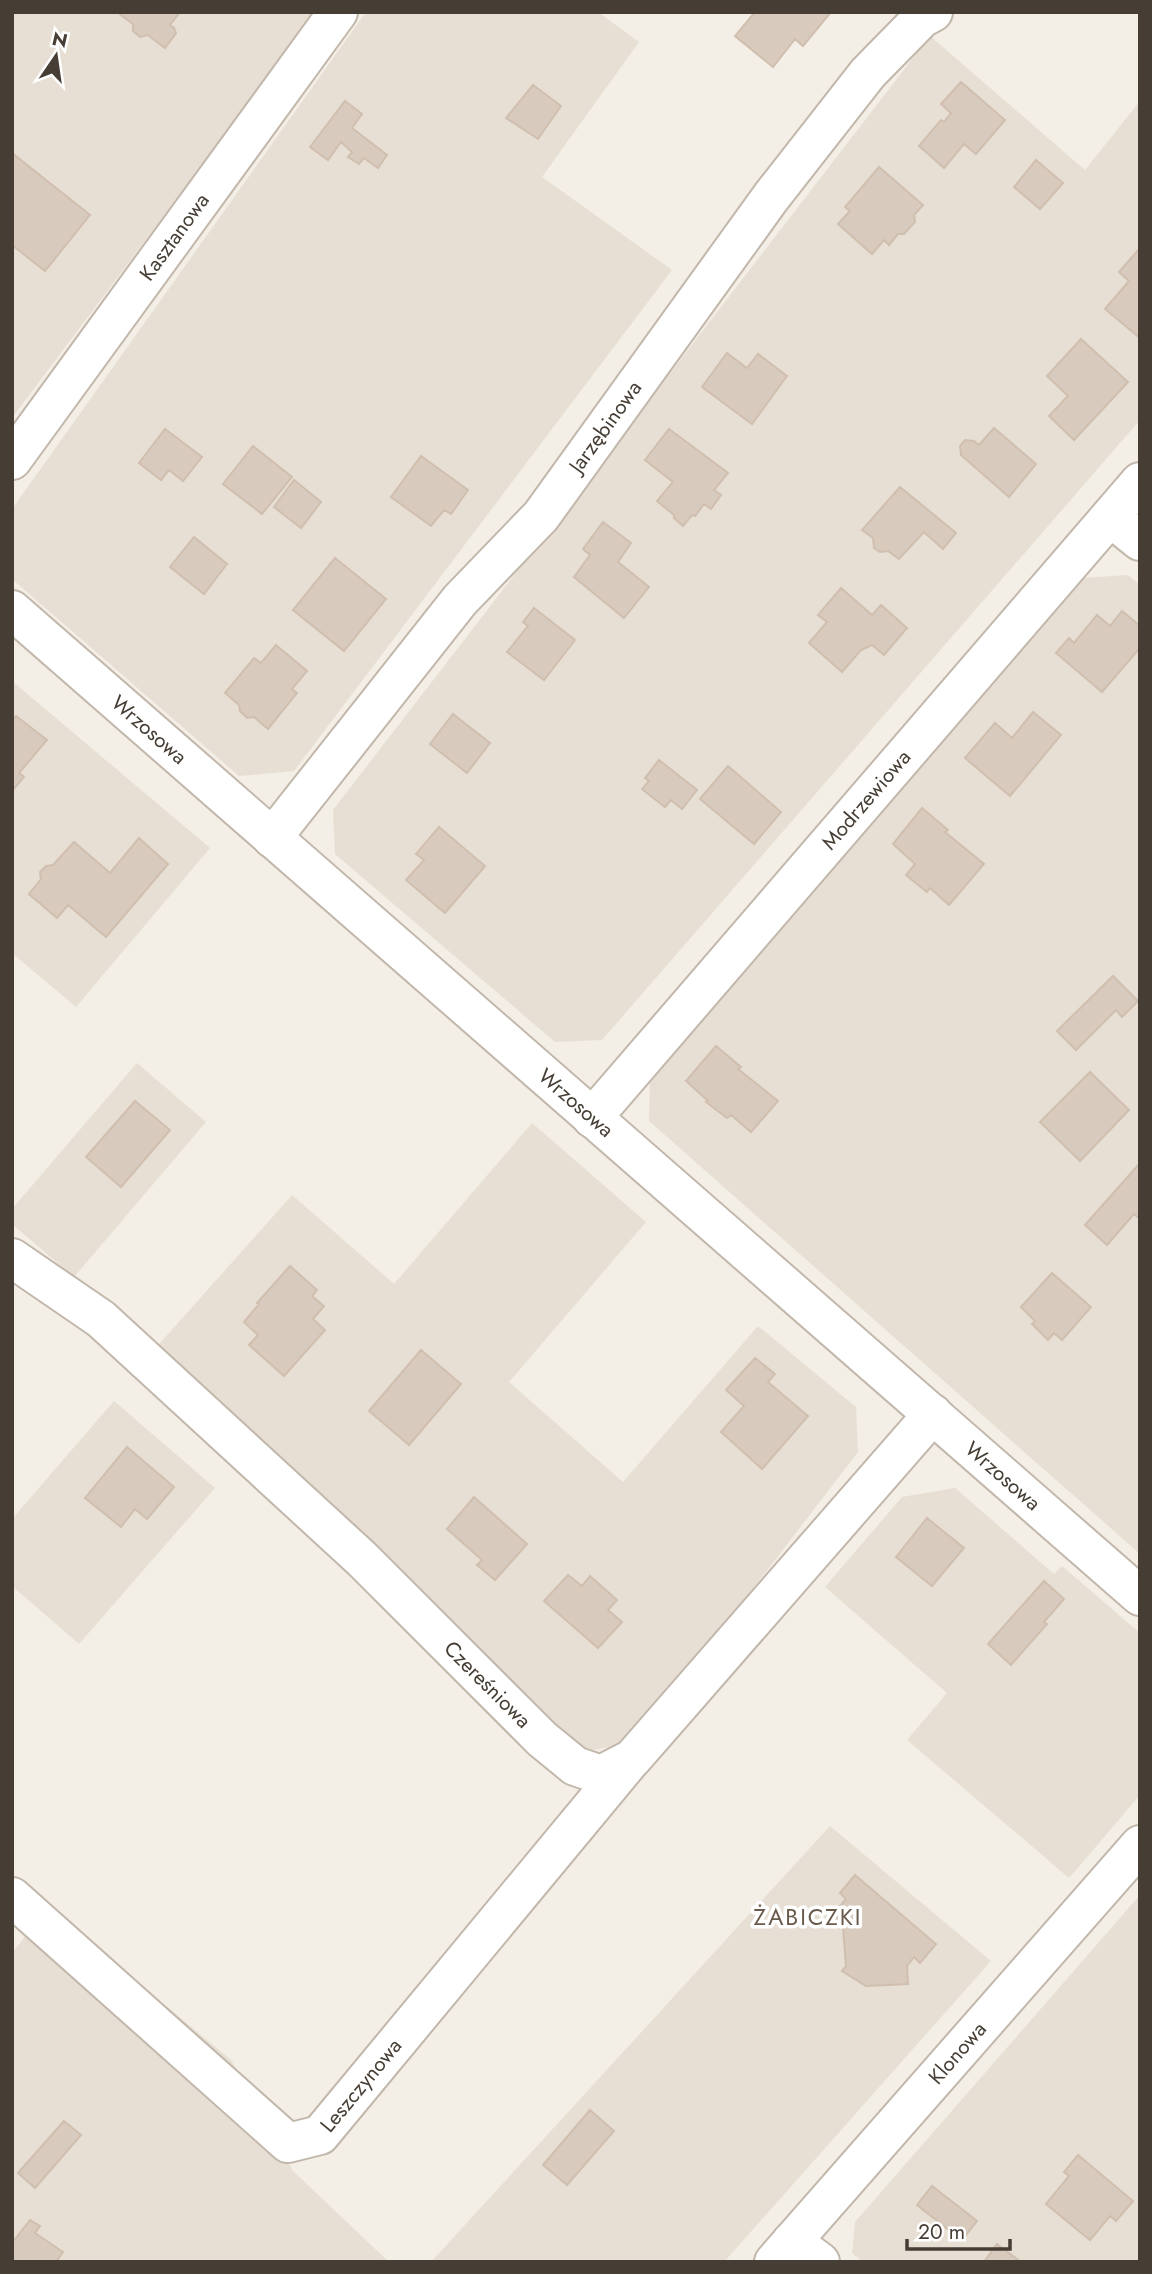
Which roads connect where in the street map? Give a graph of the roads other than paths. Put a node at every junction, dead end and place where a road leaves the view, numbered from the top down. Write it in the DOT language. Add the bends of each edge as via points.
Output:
graph roads {
  1 [pos="338,12"];
  2 [pos="933,12"];
  3 [pos="12,460"];
  4 [pos="1140,482"];
  5 [pos="1111,517"];
  6 [pos="1140,541"];
  7 [pos="12,610"];
  8 [pos="272,838"];
  9 [pos="592,1118"];
  10 [pos="12,1258"];
  11 [pos="933,1414"];
  12 [pos="1140,1596"];
  13 [pos="632,1759"];
  14 [pos="1140,1845"];
  15 [pos="12,1897"];
  16 [pos="795,2255"];
  1 -- 3 [label="street, Kasztanowa"];
  2 -- 8 [label="street, Jarzębinowa" via="868,74 771,197 541,516 460,600"];
  4 -- 5 [label="street, Modrzewiowa"];
  5 -- 6 [label="street"];
  5 -- 9 [label="street, Modrzewiowa"];
  7 -- 8 [label="street, Wrzosowa"];
  8 -- 9 [label="street, Wrzosowa"];
  9 -- 11 [label="street, Wrzosowa"];
  10 -- 13 [label="street, Czereśniowa" via="101,1319 362,1559 542,1740 575,1766 601,1775"];
  11 -- 12 [label="street, Wrzosowa"];
  11 -- 13 [label="street, Czereśniowa"];
  13 -- 15 [label="street, Leszczynowa" via="320,2135 288,2143"];
  14 -- 16 [label="street, Klonowa"];
}
